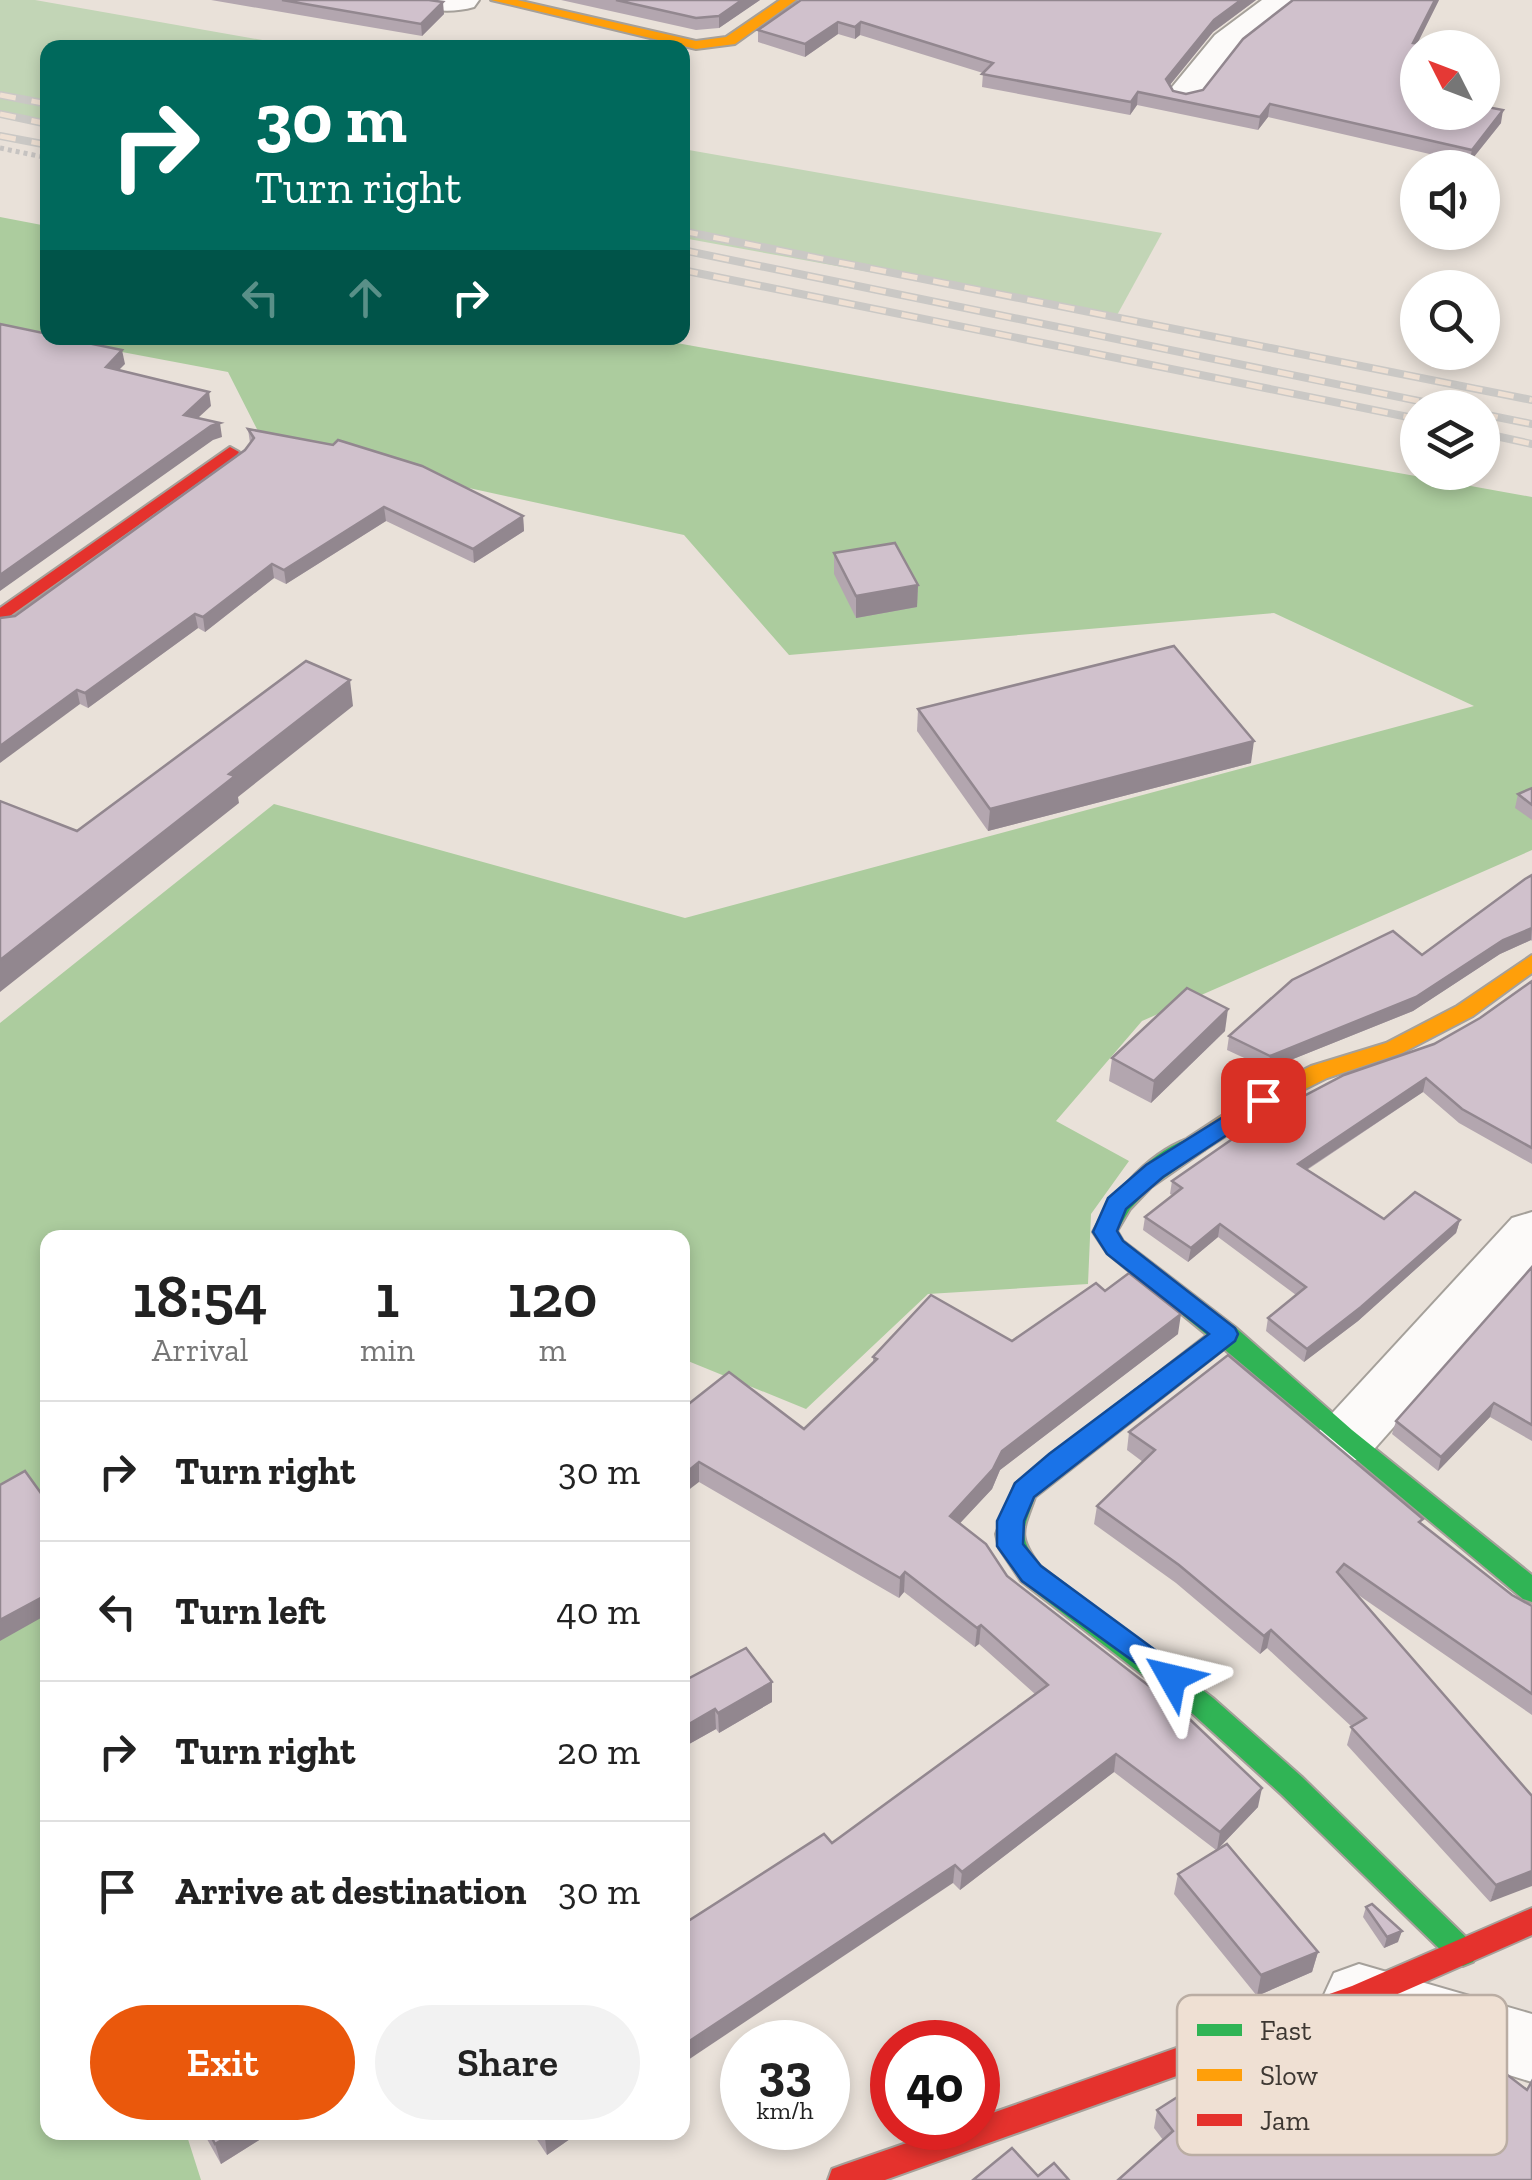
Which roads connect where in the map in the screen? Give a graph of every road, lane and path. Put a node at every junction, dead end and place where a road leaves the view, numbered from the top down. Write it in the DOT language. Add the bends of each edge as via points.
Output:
graph roads {
  1 [pos="432,0"];
  2 [pos="462,0"];
  3 [pos="498,0"];
  4 [pos="788,0"];
  5 [pos="1284,0"];
  6 [pos="666,40"];
  7 [pos="690,43"];
  8 [pos="1186,92"];
  9 [pos="0,148"];
  10 [pos="40,156"];
  11 [pos="230,452"];
  12 [pos="0,617"];
  13 [pos="1532,962"];
  14 [pos="1532,1233"];
  15 [pos="1226,1334"];
  16 [pos="1346,1439"];
  17 [pos="1532,1591"];
  18 [pos="1532,1921"];
  19 [pos="1463,1953"];
  20 [pos="1365,1995"];
  21 [pos="1507,2041"];
  22 [pos="1532,2048"];
  23 [pos="1177,2062"];
  24 [pos="844,2180"];
  1 -- 2 [label="street"];
  3 -- 6 [label="street"];
  4 -- 7 [label="street" via="730,41"];
  5 -- 8 [label="street" via="1227,42"];
  9 -- 10 [label="path"];
  11 -- 12 [label="street"];
  13 -- 15 [label="street" via="1465,1011 1394,1048 1319,1072 1263,1100 1116,1204 1105,1232 1115,1248"];
  14 -- 16 [label="street"];
  15 -- 16 [label="street"];
  15 -- 19 [label="street" via="1024,1491 1010,1521 1010,1546 1031,1574 1172,1678 1279,1772"];
  16 -- 17 [label="street"];
  18 -- 19 [label="street"];
  19 -- 20 [label="street"];
  21 -- 22 [label="street"];
  23 -- 24 [label="street"];
}
